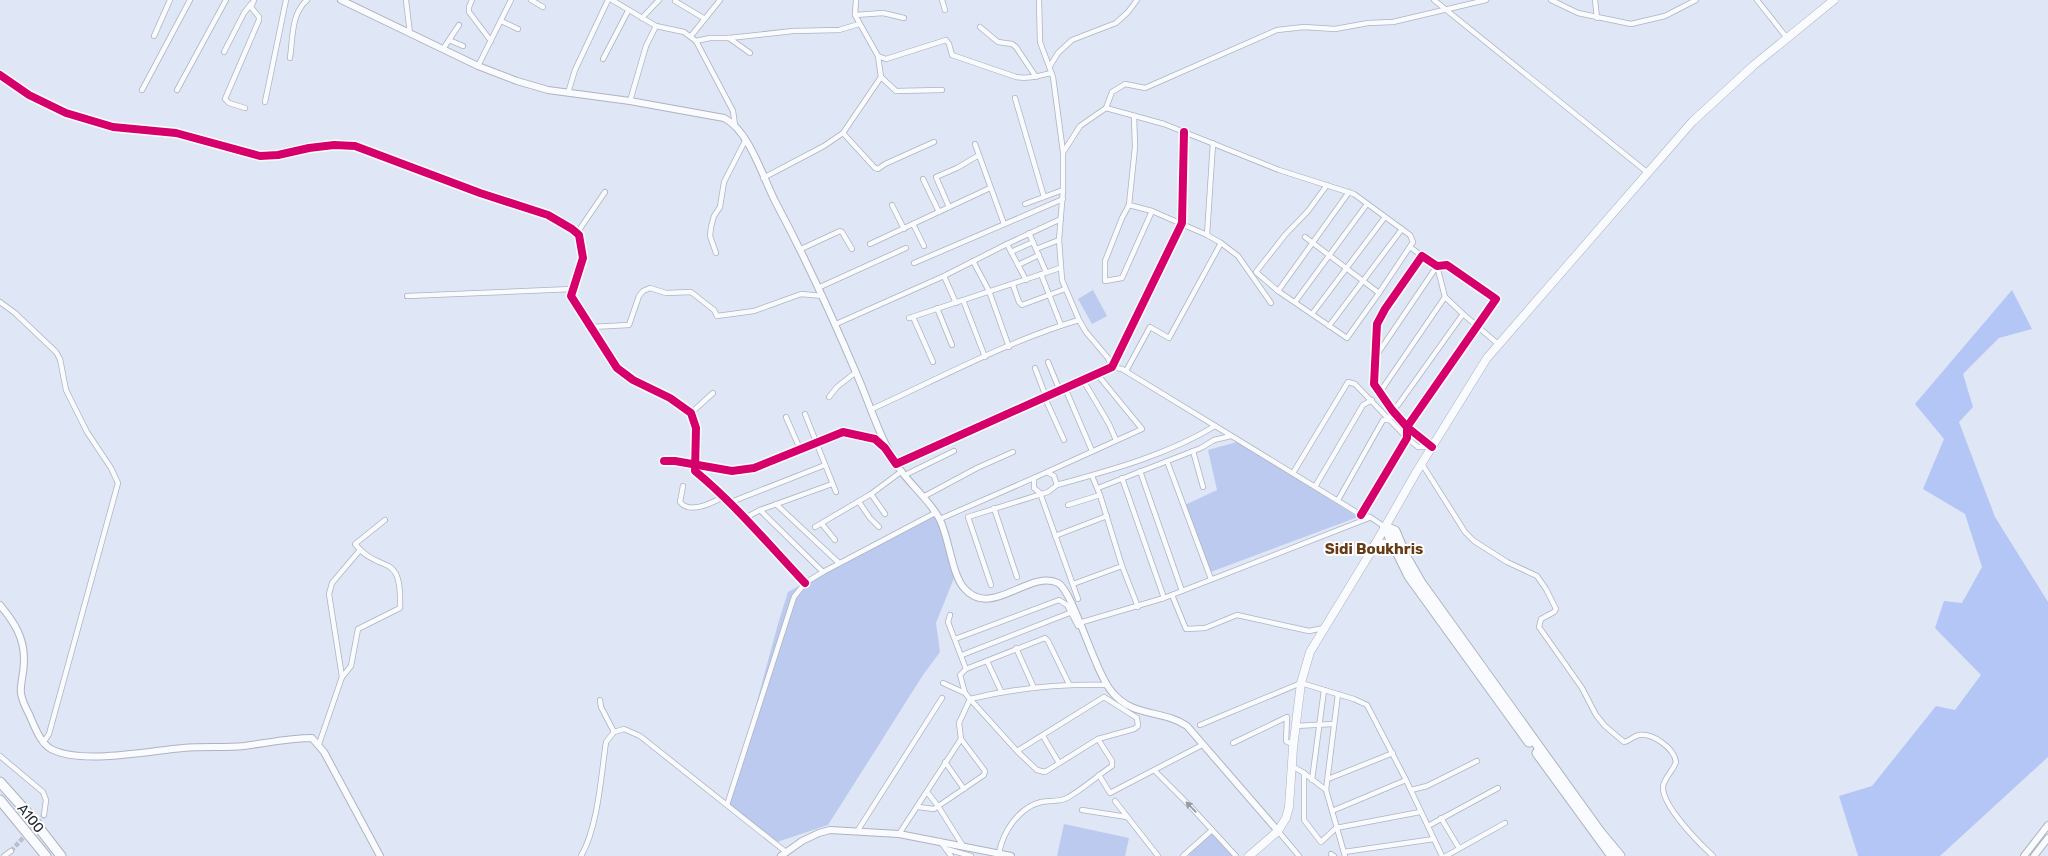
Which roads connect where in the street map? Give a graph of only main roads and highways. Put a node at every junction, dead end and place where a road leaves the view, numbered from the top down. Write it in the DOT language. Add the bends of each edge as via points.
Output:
graph roads {
  1 [pos="341,0"];
  2 [pos="1834,0"];
  3 [pos="351,2"];
  4 [pos="1385,527"];
  5 [pos="1375,545"];
  6 [pos="1394,547"];
  7 [pos="0,605"];
  8 [pos="0,782"];
  9 [pos="0,800"];
  10 [pos="2048,825"];
  11 [pos="1278,831"];
  12 [pos="2048,838"];
  13 [pos="783,854"];
  14 [pos="46,856"];
  15 [pos="60,856"];
  16 [pos="380,856"];
  17 [pos="1011,856"];
  18 [pos="1249,856"];
  19 [pos="1612,856"];
  20 [pos="1620,856"];
  21 [pos="2024,856"];
  22 [pos="2034,856"];
  1 -- 3 [label="main road"];
  2 -- 4 [label="main road" via="1692,122 1498,344"];
  3 -- 11 [label="main road" via="478,66 548,90 724,118 735,125 746,139 820,287 896,464 940,519 956,573 964,588 977,597 996,598 1034,582 1049,580 1061,585 1111,691 1126,705 1177,719 1187,726"];
  4 -- 5 [label="main road"];
  4 -- 6 [label="highway"];
  4 -- 20 [label="highway" via="1395,531 1421,583"];
  5 -- 6 [label="highway"];
  5 -- 11 [label="main road" via="1310,652 1301,683 1295,726 1289,807"];
  6 -- 19 [label="highway" via="1417,588"];
  7 -- 16 [label="main road" via="19,631 24,659 20,694 43,743 50,749 97,757 312,738 324,752"];
  8 -- 15 [label="highway, A100 / A100"];
  9 -- 14 [label="highway, A100 / A100"];
  10 -- 21 [label="main road"];
  11 -- 18 [label="main road"];
  12 -- 22 [label="main road"];
  13 -- 17 [label="main road" via="818,832 858,830 899,834"];
}
